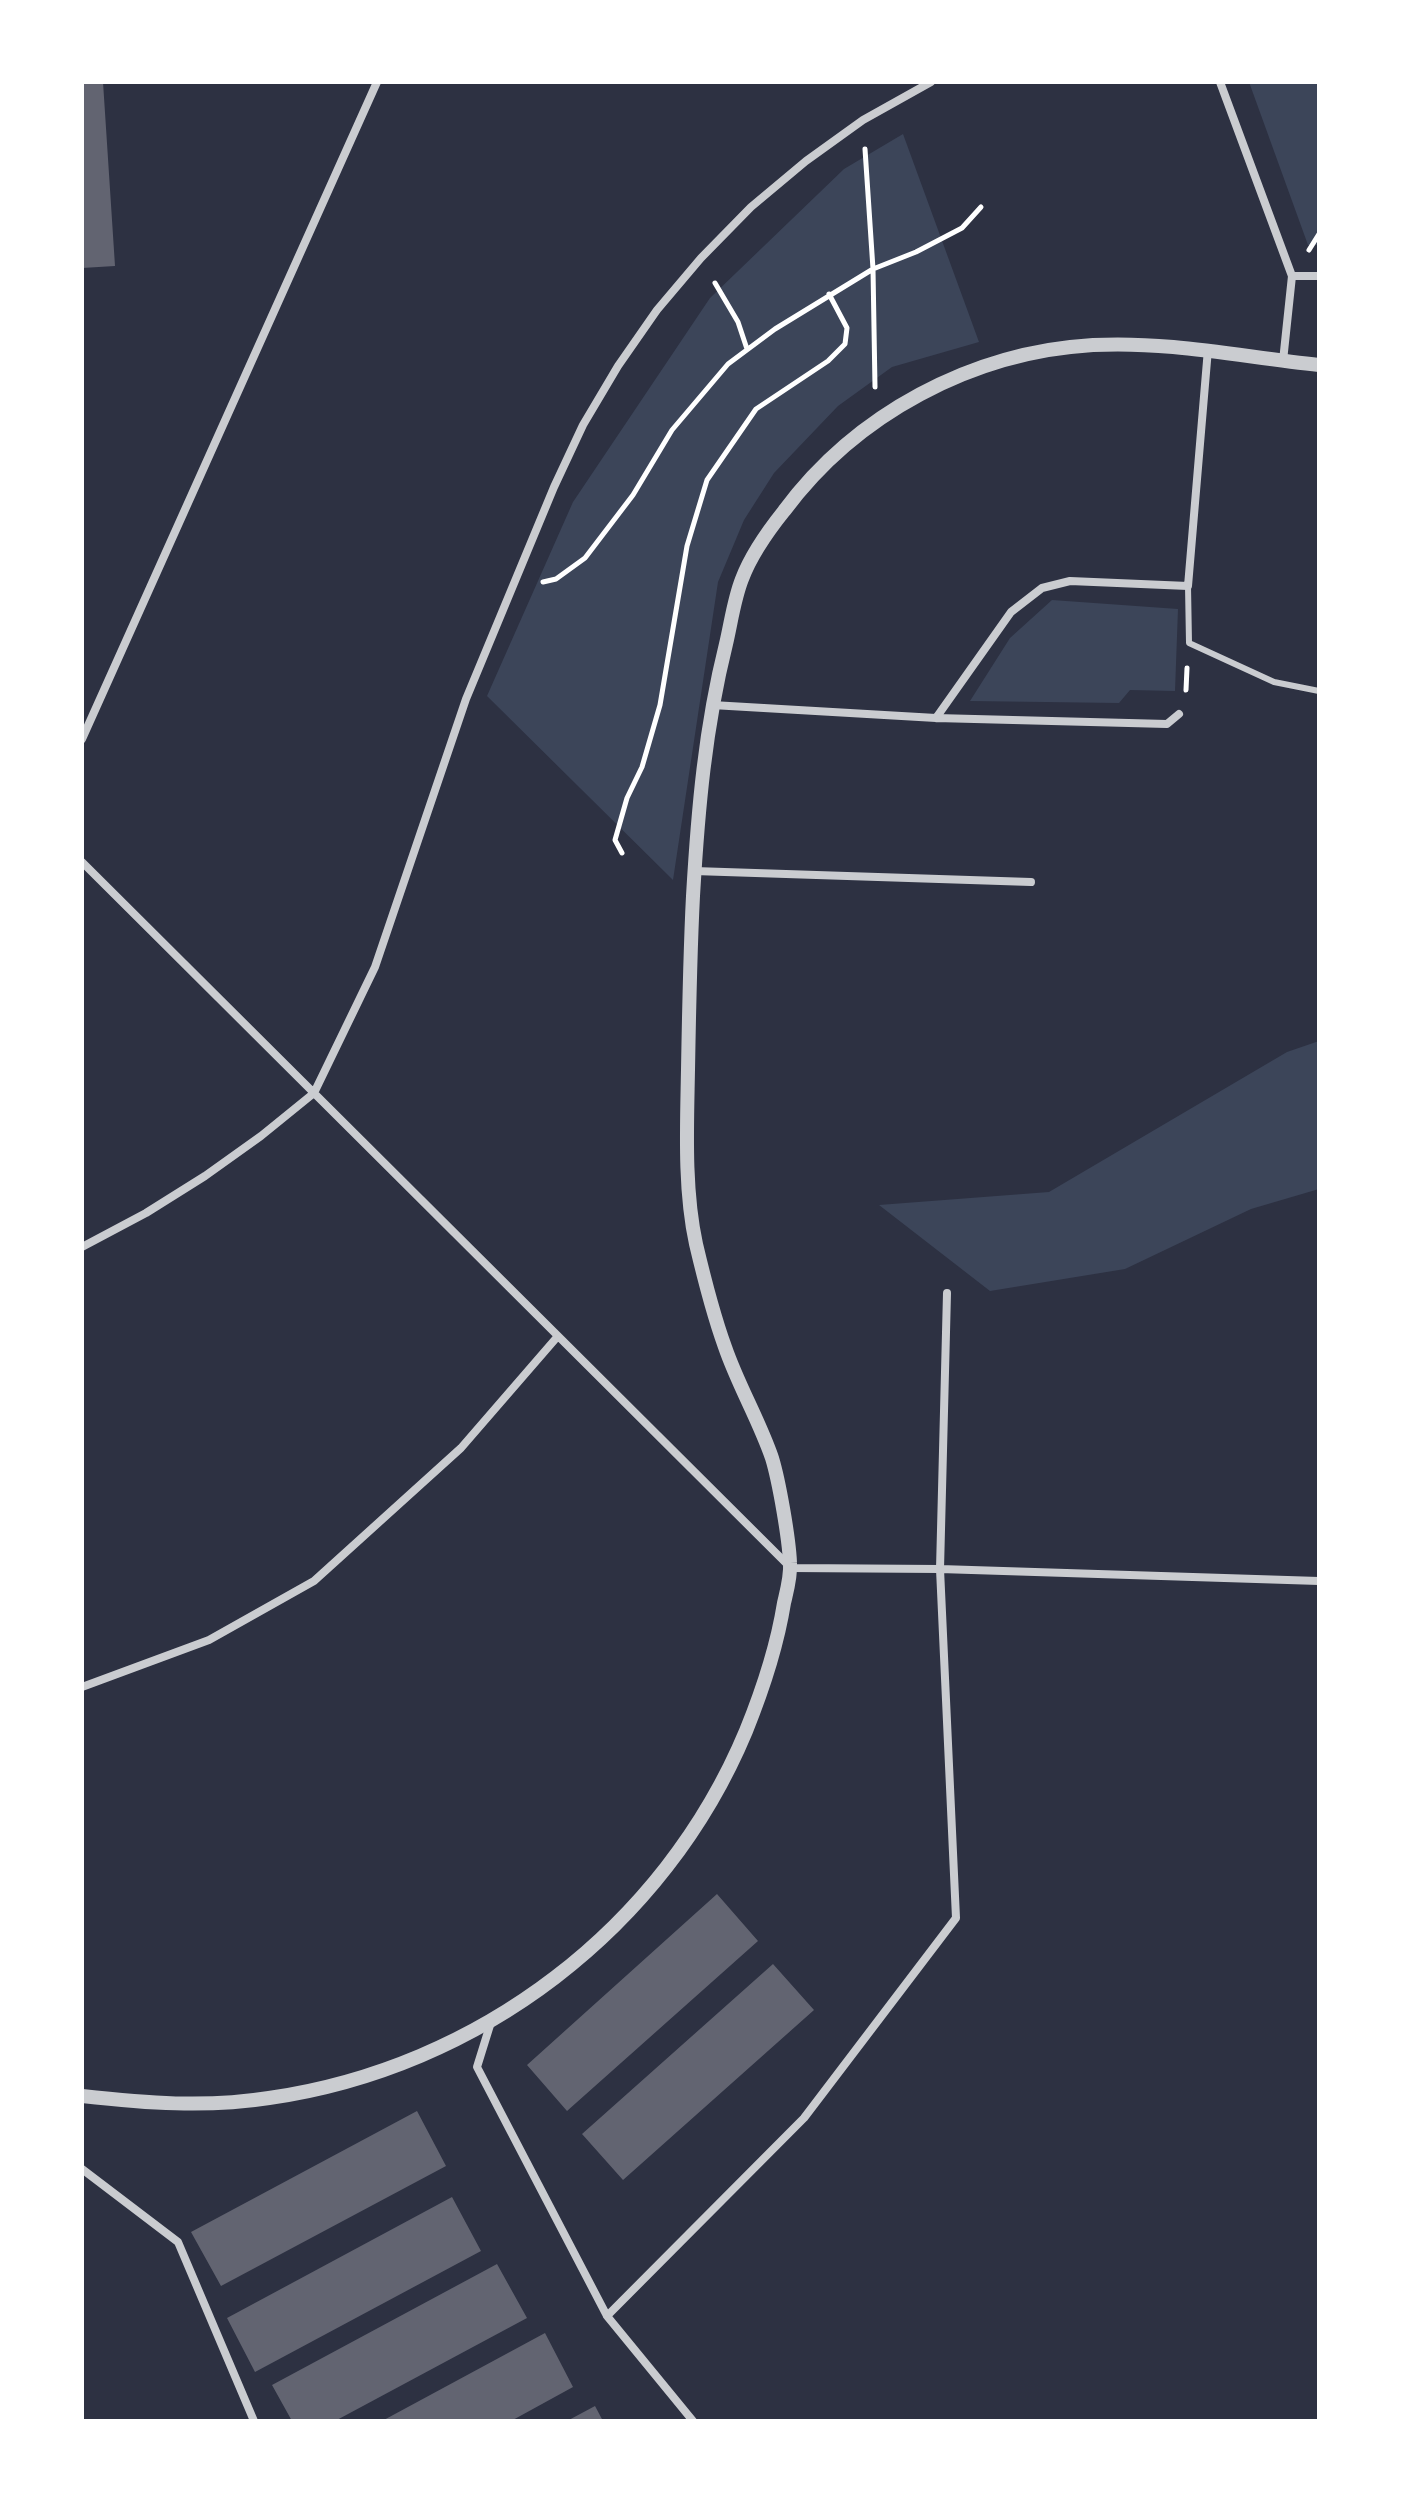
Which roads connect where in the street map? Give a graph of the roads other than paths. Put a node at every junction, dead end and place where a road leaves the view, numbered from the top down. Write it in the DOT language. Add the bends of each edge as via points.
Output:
graph roads {
  1 [pos="377,82"];
  2 [pos="931,82"];
  3 [pos="1220,82"];
  4 [pos="1292,276"];
  5 [pos="1319,276"];
  6 [pos="1208,349"];
  7 [pos="1283,361"];
  8 [pos="1319,365"];
  9 [pos="1188,586"];
  10 [pos="1319,691"];
  11 [pos="711,705"];
  12 [pos="1179,714"];
  13 [pos="936,718"];
  14 [pos="82,739"];
  15 [pos="82,862"];
  16 [pos="694,871"];
  17 [pos="1031,882"];
  18 [pos="314,1093"];
  19 [pos="82,1247"];
  20 [pos="947,1293"];
  21 [pos="558,1336"];
  22 [pos="791,1568"];
  23 [pos="940,1569"];
  24 [pos="1319,1581"];
  25 [pos="82,1687"];
  26 [pos="491,2021"];
  27 [pos="82,2096"];
  28 [pos="82,2169"];
  29 [pos="607,2316"];
  30 [pos="254,2421"];
  31 [pos="693,2421"];
  1 -- 14 [label="street"];
  2 -- 18 [label="street" via="863,120 762,198 701,258 625,355 554,487 466,699 375,967"];
  3 -- 4 [label="street"];
  4 -- 5 [label="street"];
  4 -- 7 [label="street"];
  6 -- 7 [label="street"];
  6 -- 9 [label="street"];
  6 -- 11 [label="street" via="1092,345 1016,356 966,372 875,421 799,490 742,577"];
  7 -- 8 [label="street"];
  9 -- 10 [label="lane" via="1189,643 1274,682"];
  9 -- 13 [label="street" via="1070,581 1042,588 1011,612"];
  11 -- 13 [label="street"];
  11 -- 16 [label="street"];
  12 -- 13 [label="street" via="1167,724"];
  15 -- 18 [label="street"];
  16 -- 17 [label="street"];
  16 -- 22 [label="street" via="686,1142 694,1238 725,1347 773,1462"];
  18 -- 19 [label="street" via="205,1176"];
  18 -- 21 [label="street"];
  20 -- 23 [label="street"];
  21 -- 22 [label="street"];
  21 -- 25 [label="street" via="461,1448 314,1581 209,1640"];
  22 -- 23 [label="street"];
  22 -- 26 [label="street" via="762,1692 708,1808 631,1910 565,1970"];
  23 -- 24 [label="street"];
  23 -- 29 [label="street" via="956,1918 804,2118"];
  26 -- 27 [label="street" via="383,2071 267,2099 208,2104"];
  26 -- 29 [label="street" via="477,2067"];
  28 -- 30 [label="street" via="178,2242"];
  29 -- 31 [label="street"];
}
